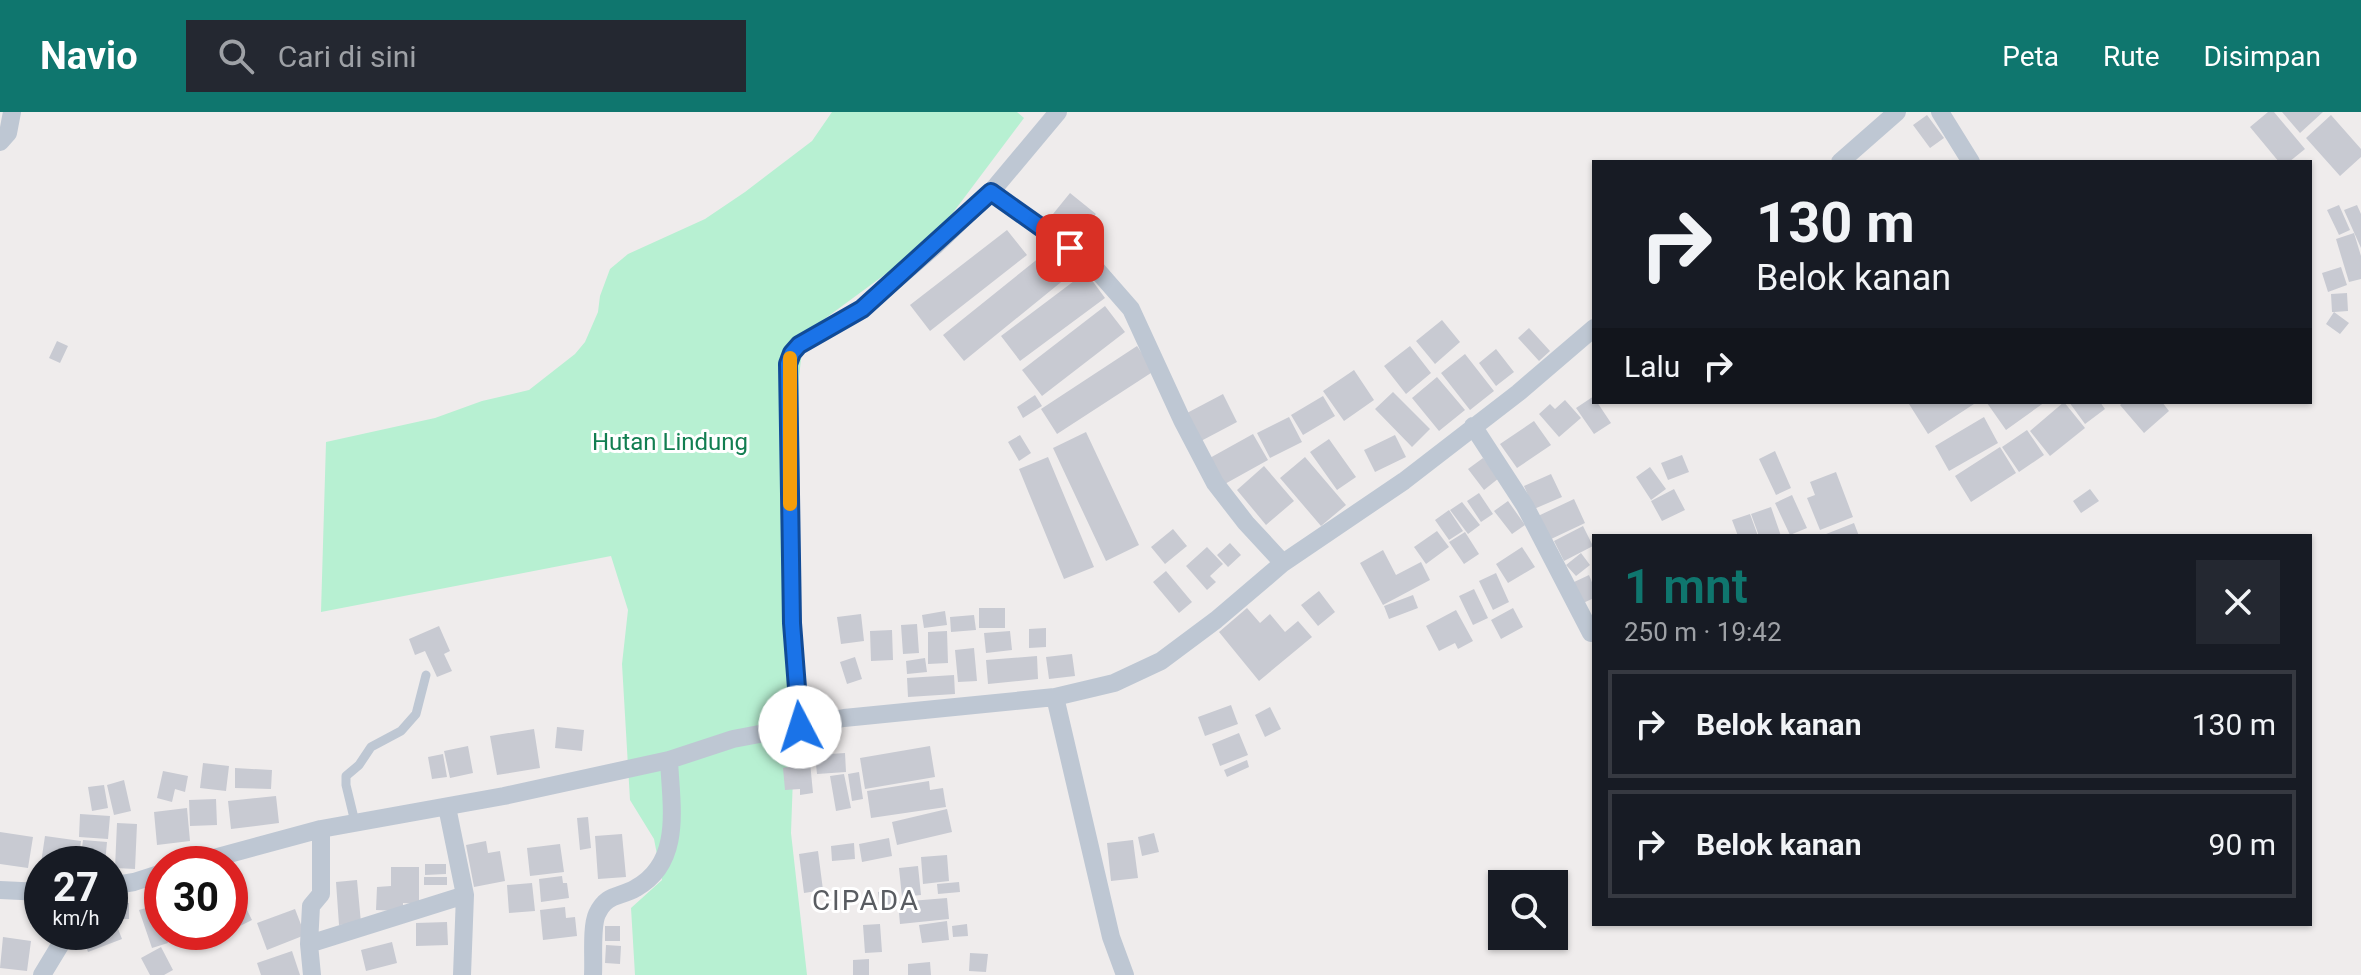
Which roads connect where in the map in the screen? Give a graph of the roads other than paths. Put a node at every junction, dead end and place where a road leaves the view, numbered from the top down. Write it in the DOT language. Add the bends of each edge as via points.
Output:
graph roads {
  1 [pos="12,112"];
  2 [pos="1058,112"];
  3 [pos="1897,112"];
  4 [pos="1940,112"];
  5 [pos="0,142"];
  6 [pos="1842,160"];
  7 [pos="1970,160"];
  8 [pos="991,192"];
  9 [pos="1592,330"];
  10 [pos="1473,426"];
  11 [pos="1283,563"];
  12 [pos="1591,633"];
  13 [pos="426,675"];
  14 [pos="1055,697"];
  15 [pos="800,727"];
  16 [pos="669,760"];
  17 [pos="447,807"];
  18 [pos="355,822"];
  19 [pos="321,829"];
  20 [pos="248,849"];
  21 [pos="0,890"];
  22 [pos="24,891"];
  23 [pos="465,895"];
  24 [pos="309,944"];
  25 [pos="57,950"];
  26 [pos="42,975"];
  27 [pos="312,975"];
  28 [pos="462,975"];
  29 [pos="593,975"];
  30 [pos="1125,975"];
  1 -- 5 [label="street" via="8,133"];
  2 -- 8 [label="street"];
  3 -- 6 [label="street"];
  4 -- 7 [label="street"];
  8 -- 11 [label="street" via="1089,261 1124,300 1215,483"];
  8 -- 15 [label="street" via="872,301 799,345 789,359 792,623"];
  9 -- 10 [label="street"];
  10 -- 11 [label="street" via="1404,481"];
  10 -- 12 [label="street" via="1525,506"];
  11 -- 14 [label="street" via="1161,661 1114,683"];
  13 -- 18 [label="lane" via="416,714 401,731 371,747 346,776"];
  14 -- 15 [label="street"];
  14 -- 30 [label="street" via="1111,937"];
  15 -- 16 [label="street" via="733,739"];
  16 -- 17 [label="street"];
  16 -- 29 [label="street" via="669,851 656,874 635,889 607,898 595,916"];
  17 -- 18 [label="street"];
  17 -- 23 [label="street"];
  18 -- 19 [label="street"];
  19 -- 20 [label="street"];
  19 -- 24 [label="street" via="321,894 311,906"];
  21 -- 22 [label="street"];
  23 -- 24 [label="street"];
  23 -- 28 [label="street"];
  24 -- 27 [label="street"];
  25 -- 26 [label="street"];
}
